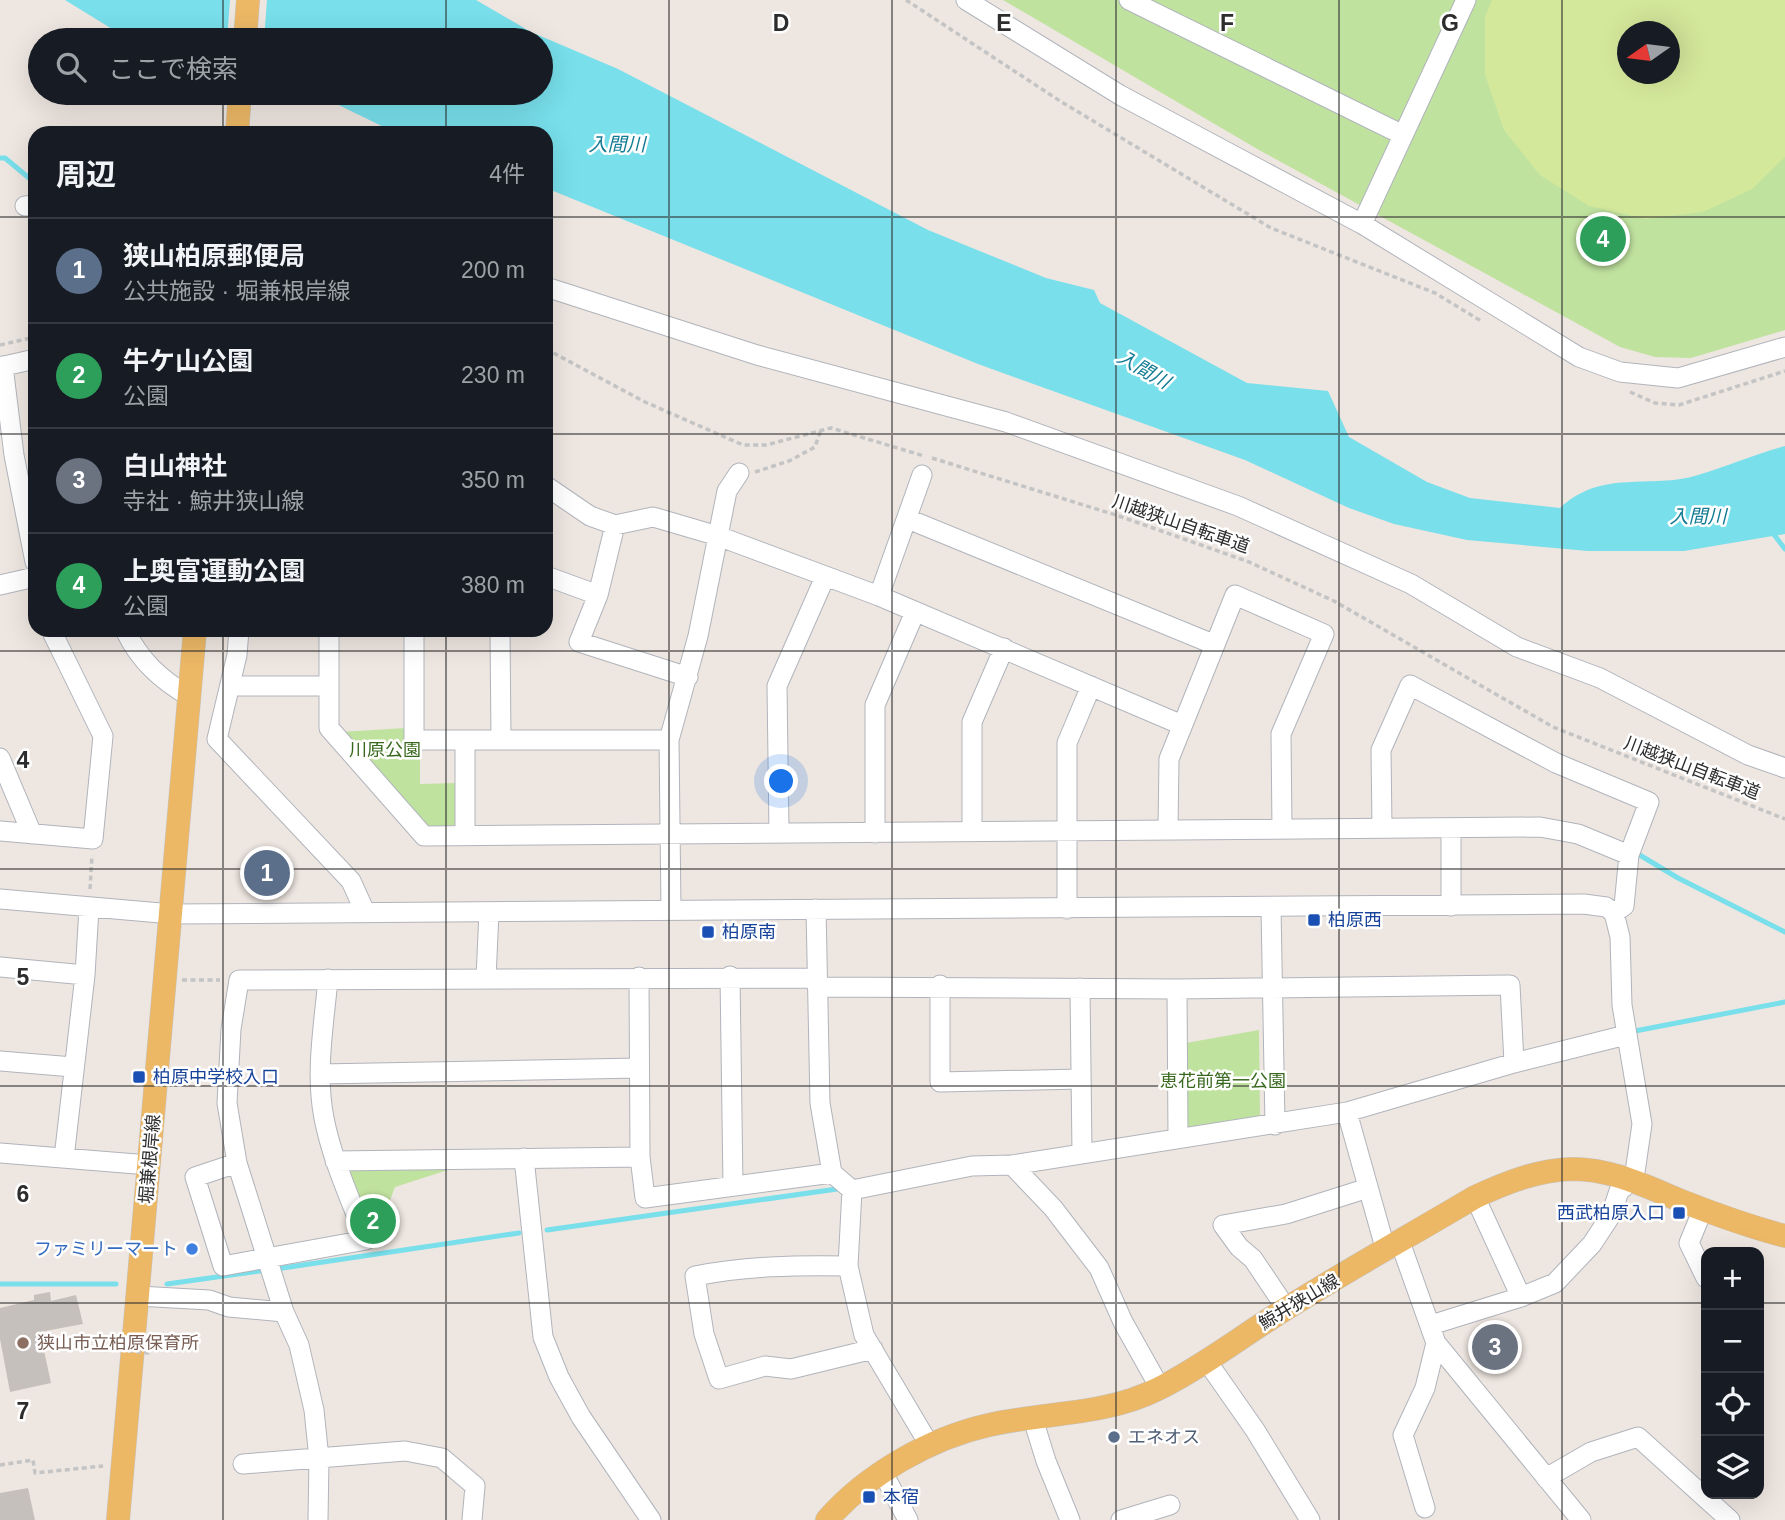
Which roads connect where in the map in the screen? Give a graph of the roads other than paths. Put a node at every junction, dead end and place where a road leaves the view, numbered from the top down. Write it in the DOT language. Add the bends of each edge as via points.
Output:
graph roads {
  1 [pos="248,0"];
  2 [pos="966,0"];
  3 [pos="1129,0"];
  4 [pos="1466,0"];
  5 [pos="246,28"];
  6 [pos="239,105"];
  7 [pos="238,126"];
  8 [pos="1403,135"];
  9 [pos="1362,224"];
  10 [pos="553,289"];
  11 [pos="1785,347"];
  12 [pos="28,360"];
  13 [pos="1,366"];
  14 [pos="739,473"];
  15 [pos="922,475"];
  16 [pos="553,491"];
  17 [pos="908,519"];
  18 [pos="615,525"];
  19 [pos="28,526"];
  20 [pos="718,536"];
  21 [pos="825,577"];
  22 [pos="28,579"];
  23 [pos="553,579"];
  24 [pos="0,585"];
  25 [pos="598,595"];
  26 [pos="879,596"];
  27 [pos="915,612"];
  28 [pos="60,637"];
  29 [pos="128,637"];
  30 [pos="194,637"];
  31 [pos="238,637"];
  32 [pos="329,637"];
  33 [pos="414,637"];
  34 [pos="500,637"];
  35 [pos="1213,644"];
  36 [pos="1004,648"];
  37 [pos="688,677"];
  38 [pos="230,686"];
  39 [pos="329,686"];
  40 [pos="1091,686"];
  41 [pos="190,697"];
  42 [pos="1182,725"];
  43 [pos="501,740"];
  44 [pos="669,740"];
  45 [pos="465,741"];
  46 [pos="0,758"];
  47 [pos="1785,768"];
  48 [pos="1168,828"];
  49 [pos="1382,828"];
  50 [pos="1451,828"];
  51 [pos="1282,829"];
  52 [pos="1067,830"];
  53 [pos="0,831"];
  54 [pos="972,831"];
  55 [pos="779,832"];
  56 [pos="875,833"];
  57 [pos="32,834"];
  58 [pos="465,834"];
  59 [pos="671,834"];
  60 [pos="1629,855"];
  61 [pos="0,899"];
  62 [pos="1451,906"];
  63 [pos="89,908"];
  64 [pos="1271,908"];
  65 [pos="816,909"];
  66 [pos="1067,909"];
  67 [pos="671,910"];
  68 [pos="365,912"];
  69 [pos="489,912"];
  70 [pos="172,914"];
  71 [pos="1614,914"];
  72 [pos="0,967"];
  73 [pos="86,975"];
  74 [pos="730,976"];
  75 [pos="639,977"];
  76 [pos="486,978"];
  77 [pos="328,979"];
  78 [pos="817,982"];
  79 [pos="940,985"];
  80 [pos="1272,987"];
  81 [pos="1080,988"];
  82 [pos="1177,989"];
  83 [pos="1626,1035"];
  84 [pos="0,1061"];
  85 [pos="1514,1063"];
  86 [pos="73,1067"];
  87 [pos="639,1068"];
  88 [pos="320,1074"];
  89 [pos="1081,1079"];
  90 [pos="1347,1112"];
  91 [pos="1275,1125"];
  92 [pos="1178,1137"];
  93 [pos="0,1153"];
  94 [pos="1082,1153"];
  95 [pos="524,1157"];
  96 [pos="640,1157"];
  97 [pos="64,1158"];
  98 [pos="335,1161"];
  99 [pos="237,1163"];
  100 [pos="149,1165"];
  101 [pos="1012,1165"];
  102 [pos="832,1172"];
  103 [pos="1634,1179"];
  104 [pos="733,1186"];
  105 [pos="1368,1188"];
  106 [pos="852,1190"];
  107 [pos="1475,1196"];
  108 [pos="1703,1209"];
  109 [pos="1785,1236"];
  110 [pos="1393,1246"];
  111 [pos="848,1266"];
  112 [pos="271,1267"];
  113 [pos="1701,1268"];
  114 [pos="138,1296"];
  115 [pos="1521,1297"];
  116 [pos="1286,1308"];
  117 [pos="284,1312"];
  118 [pos="1434,1334"];
  119 [pos="873,1349"];
  120 [pos="1206,1360"];
  121 [pos="1160,1388"];
  122 [pos="1033,1419"];
  123 [pos="930,1446"];
  124 [pos="319,1459"];
  125 [pos="243,1465"];
  126 [pos="883,1474"];
  127 [pos="1545,1478"];
  128 [pos="1170,1505"];
  129 [pos="1425,1508"];
  130 [pos="118,1520"];
  131 [pos="318,1520"];
  132 [pos="472,1520"];
  133 [pos="650,1520"];
  134 [pos="827,1520"];
  135 [pos="908,1520"];
  136 [pos="1070,1520"];
  137 [pos="1121,1520"];
  138 [pos="1310,1520"];
  139 [pos="1581,1520"];
  140 [pos="1730,1520"];
  1 -- 5 [label="main road"];
  2 -- 9 [label="street" via="1120,95"];
  3 -- 8 [label="street"];
  4 -- 8 [label="street"];
  6 -- 7 [label="main road"];
  8 -- 9 [label="street"];
  9 -- 11 [label="street" via="1579,357 1620,372 1678,378"];
  10 -- 47 [label="street" via="757,355 1006,422 1238,506 1411,584 1517,647 1600,678 1748,755"];
  12 -- 13 [label="street"];
  13 -- 19 [label="street"];
  14 -- 20 [label="street" via="727,491"];
  15 -- 17 [label="street"];
  16 -- 18 [label="street" via="590,516"];
  17 -- 26 [label="street"];
  17 -- 35 [label="street"];
  18 -- 20 [label="street" via="653,517"];
  18 -- 25 [label="street"];
  20 -- 21 [label="street"];
  20 -- 37 [label="street"];
  21 -- 26 [label="street"];
  21 -- 55 [label="street" via="777,686"];
  22 -- 24 [label="street"];
  23 -- 25 [label="street"];
  25 -- 37 [label="street" via="579,642"];
  26 -- 27 [label="street"];
  27 -- 36 [label="street"];
  27 -- 56 [label="street" via="875,705"];
  28 -- 57 [label="street" via="103,736 93,839"];
  29 -- 41 [label="street" via="162,680"];
  30 -- 41 [label="main road, 堀兼根岸線"];
  31 -- 38 [label="street"];
  32 -- 39 [label="street"];
  33 -- 45 [label="street" via="414,740"];
  34 -- 43 [label="street"];
  35 -- 42 [label="street"];
  35 -- 51 [label="street" via="1234,595 1324,634 1281,734"];
  36 -- 40 [label="street"];
  36 -- 54 [label="street" via="972,723"];
  37 -- 44 [label="street"];
  38 -- 39 [label="street"];
  38 -- 68 [label="street" via="217,740 351,881"];
  39 -- 58 [label="street" via="329,728 424,836"];
  40 -- 42 [label="street"];
  40 -- 52 [label="street" via="1067,743"];
  41 -- 70 [label="main road, 堀兼根岸線"];
  42 -- 48 [label="street" via="1169,759"];
  43 -- 44 [label="street"];
  43 -- 45 [label="street"];
  44 -- 59 [label="street"];
  45 -- 58 [label="street"];
  46 -- 57 [label="street"];
  48 -- 51 [label="street"];
  48 -- 52 [label="street"];
  49 -- 50 [label="street"];
  49 -- 51 [label="street"];
  49 -- 60 [label="street" via="1381,750 1410,685 1556,763 1648,802"];
  50 -- 60 [label="street" via="1557,828"];
  50 -- 62 [label="street"];
  52 -- 54 [label="street"];
  52 -- 66 [label="street"];
  53 -- 57 [label="street"];
  54 -- 56 [label="street"];
  55 -- 56 [label="street"];
  55 -- 59 [label="street"];
  58 -- 59 [label="street"];
  59 -- 67 [label="street"];
  60 -- 71 [label="street" via="1623,906"];
  61 -- 63 [label="street"];
  62 -- 64 [label="street"];
  62 -- 71 [label="street" via="1584,904 1606,907"];
  63 -- 70 [label="street"];
  63 -- 73 [label="street"];
  64 -- 66 [label="street"];
  64 -- 80 [label="street"];
  65 -- 66 [label="street"];
  65 -- 67 [label="street"];
  65 -- 78 [label="street"];
  67 -- 69 [label="street"];
  68 -- 69 [label="street"];
  68 -- 70 [label="street"];
  69 -- 76 [label="street"];
  70 -- 100 [label="main road, 堀兼根岸線"];
  71 -- 83 [label="street" via="1620,937"];
  72 -- 73 [label="street"];
  73 -- 86 [label="street"];
  74 -- 75 [label="street"];
  74 -- 78 [label="street"];
  74 -- 104 [label="street"];
  75 -- 76 [label="street"];
  75 -- 87 [label="street"];
  76 -- 77 [label="street"];
  77 -- 88 [label="street"];
  77 -- 99 [label="street" via="239,980 227,1103"];
  78 -- 79 [label="street"];
  78 -- 102 [label="street" via="820,1103"];
  79 -- 81 [label="street"];
  79 -- 89 [label="street" via="940,1082"];
  80 -- 82 [label="street"];
  80 -- 85 [label="street" via="1510,985"];
  80 -- 91 [label="street"];
  81 -- 82 [label="street"];
  81 -- 89 [label="street"];
  82 -- 92 [label="street"];
  83 -- 85 [label="street"];
  83 -- 103 [label="street" via="1642,1124"];
  84 -- 86 [label="street"];
  85 -- 90 [label="street"];
  86 -- 97 [label="street"];
  87 -- 88 [label="street"];
  87 -- 96 [label="street"];
  88 -- 98 [label="street"];
  89 -- 94 [label="street"];
  90 -- 91 [label="street"];
  90 -- 105 [label="street"];
  91 -- 92 [label="street"];
  92 -- 94 [label="street"];
  93 -- 97 [label="street"];
  94 -- 101 [label="street"];
  95 -- 96 [label="street"];
  95 -- 98 [label="street"];
  95 -- 133 [label="street" via="543,1337 581,1417"];
  96 -- 104 [label="street" via="645,1198"];
  97 -- 100 [label="street"];
  98 -- 112 [label="street" via="366,1240"];
  99 -- 112 [label="street"];
  99 -- 112 [label="street" via="195,1177 223,1265"];
  100 -- 114 [label="main road, 堀兼根岸線"];
  101 -- 106 [label="street" via="972,1166"];
  101 -- 121 [label="street" via="1053,1208 1100,1269"];
  102 -- 104 [label="street"];
  102 -- 106 [label="street"];
  103 -- 107 [label="main road, 鯨井狭山線" via="1572,1169 1544,1172"];
  103 -- 108 [label="main road, 鯨井狭山線"];
  103 -- 115 [label="street" via="1619,1191 1611,1215 1569,1272"];
  105 -- 110 [label="street"];
  105 -- 116 [label="street" via="1286,1214 1223,1225"];
  106 -- 111 [label="street"];
  107 -- 110 [label="main road, 鯨井狭山線"];
  107 -- 115 [label="street"];
  108 -- 109 [label="main road, 鯨井狭山線"];
  108 -- 113 [label="street" via="1689,1243"];
  110 -- 116 [label="main road, 鯨井狭山線"];
  110 -- 118 [label="street"];
  111 -- 119 [label="street" via="864,1335"];
  111 -- 119 [label="street" via="770,1266 695,1276 704,1334 719,1379 765,1366 791,1369"];
  112 -- 117 [label="street"];
  114 -- 117 [label="street" via="209,1300 229,1307"];
  114 -- 130 [label="main road, 堀兼根岸線"];
  115 -- 118 [label="street"];
  116 -- 120 [label="main road, 鯨井狭山線"];
  117 -- 124 [label="street" via="299,1345 314,1410"];
  118 -- 127 [label="street"];
  118 -- 129 [label="street" via="1425,1388 1403,1435"];
  119 -- 123 [label="street"];
  120 -- 121 [label="main road, 鯨井狭山線"];
  120 -- 138 [label="street"];
  121 -- 122 [label="main road, 鯨井狭山線" via="1104,1408"];
  122 -- 123 [label="main road, 鯨井狭山線" via="990,1425"];
  122 -- 136 [label="street"];
  123 -- 126 [label="main road, 鯨井狭山線"];
  124 -- 125 [label="street"];
  124 -- 131 [label="street"];
  124 -- 132 [label="street" via="405,1451 442,1458 475,1486"];
  126 -- 134 [label="main road, 鯨井狭山線" via="855,1491"];
  126 -- 135 [label="street"];
  127 -- 139 [label="street"];
  127 -- 140 [label="street" via="1591,1452 1637,1437"];
  128 -- 137 [label="street"];
}
